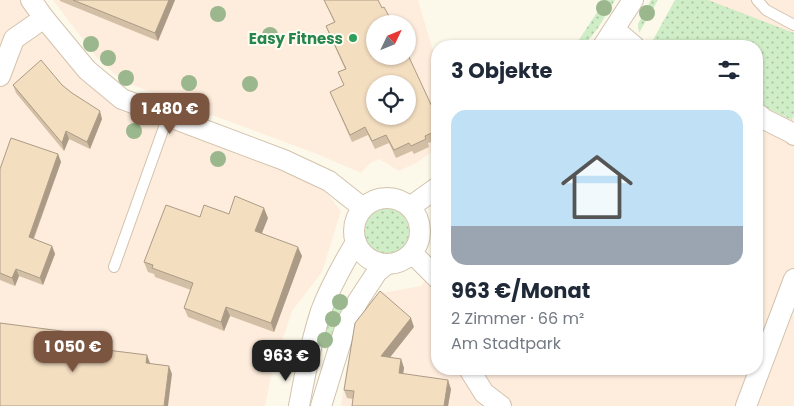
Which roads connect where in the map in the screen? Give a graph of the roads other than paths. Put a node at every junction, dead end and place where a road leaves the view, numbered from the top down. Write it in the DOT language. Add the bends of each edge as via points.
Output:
graph roads {
  1 [pos="31,0"];
  2 [pos="633,0"];
  3 [pos="757,0"];
  4 [pos="44,18"];
  5 [pos="794,25"];
  6 [pos="609,38"];
  7 [pos="0,76"];
  8 [pos="168,116"];
  9 [pos="763,119"];
  10 [pos="794,135"];
  11 [pos="431,192"];
  12 [pos="410,207"];
  13 [pos="363,208"];
  14 [pos="356,242"];
  15 [pos="412,253"];
  16 [pos="387,264"];
  17 [pos="114,266"];
  18 [pos="431,272"];
  19 [pos="794,280"];
  20 [pos="763,361"];
  21 [pos="473,375"];
  22 [pos="758,375"];
  23 [pos="299,406"];
  24 [pos="321,406"];
  25 [pos="501,406"];
  26 [pos="746,406"];
  1 -- 4 [label="street"];
  2 -- 6 [label="street"];
  3 -- 5 [label="lane" via="766,10"];
  4 -- 7 [label="street" via="14,39"];
  4 -- 8 [label="street" via="88,70 122,99"];
  8 -- 13 [label="street" via="294,164 330,181"];
  8 -- 17 [label="lane"];
  9 -- 10 [label="street"];
  11 -- 12 [label="street"];
  12 -- 13 [label="street" via="402,201 381,198"];
  12 -- 15 [label="street" via="420,225 418,244"];
  13 -- 14 [label="street" via="355,224"];
  14 -- 16 [label="street" via="368,258"];
  14 -- 23 [label="street" via="321,312"];
  15 -- 16 [label="street" via="396,263"];
  15 -- 18 [label="street"];
  16 -- 24 [label="street" via="377,272 346,325"];
  19 -- 20 [label="street"];
  21 -- 25 [label="street" via="484,393"];
  22 -- 26 [label="street"];
}
